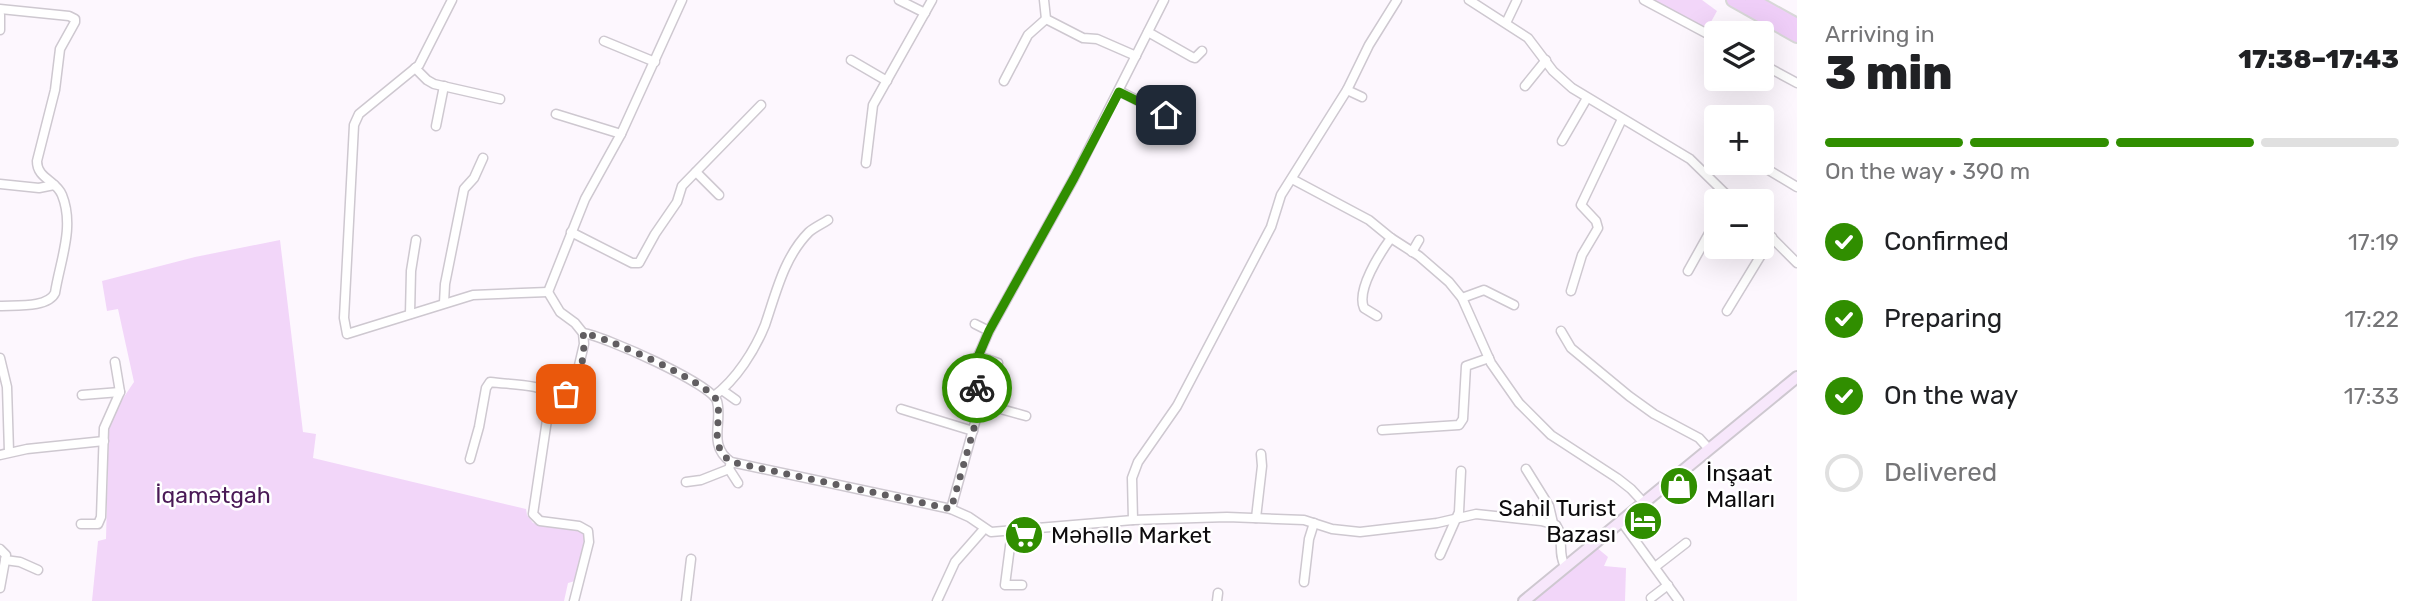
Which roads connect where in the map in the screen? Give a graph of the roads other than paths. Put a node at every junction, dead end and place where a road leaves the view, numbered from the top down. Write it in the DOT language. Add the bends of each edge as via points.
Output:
graph roads {
  1 [pos="452,0"];
  2 [pos="682,0"];
  3 [pos="899,0"];
  4 [pos="932,0"];
  5 [pos="1044,0"];
  6 [pos="1164,0"];
  7 [pos="1397,0"];
  8 [pos="1469,0"];
  9 [pos="1517,0"];
  10 [pos="1644,0"];
  11 [pos="1733,0"];
  12 [pos="1752,0"];
  13 [pos="0,9"];
  14 [pos="925,13"];
  15 [pos="0,15"];
  16 [pos="1046,19"];
  17 [pos="1506,23"];
  18 [pos="1797,25"];
  19 [pos="0,30"];
  20 [pos="1147,32"];
  21 [pos="1704,32"];
  22 [pos="1797,36"];
  23 [pos="604,41"];
  24 [pos="1202,51"];
  25 [pos="1136,55"];
  26 [pos="851,60"];
  27 [pos="1546,60"];
  28 [pos="655,62"];
  29 [pos="415,68"];
  30 [pos="1774,71"];
  31 [pos="887,81"];
  32 [pos="1004,81"];
  33 [pos="1797,83"];
  34 [pos="444,86"];
  35 [pos="1525,86"];
  36 [pos="1348,90"];
  37 [pos="1119,92"];
  38 [pos="1362,97"];
  39 [pos="1587,98"];
  40 [pos="500,99"];
  41 [pos="761,104"];
  42 [pos="556,114"];
  43 [pos="1166,115"];
  44 [pos="1622,118"];
  45 [pos="436,126"];
  46 [pos="621,134"];
  47 [pos="1562,141"];
  48 [pos="483,158"];
  49 [pos="866,163"];
  50 [pos="696,172"];
  51 [pos="1774,173"];
  52 [pos="1292,179"];
  53 [pos="0,184"];
  54 [pos="54,185"];
  55 [pos="1797,187"];
  56 [pos="1719,189"];
  57 [pos="719,195"];
  58 [pos="828,220"];
  59 [pos="571,232"];
  60 [pos="1391,238"];
  61 [pos="1774,239"];
  62 [pos="416,240"];
  63 [pos="1419,240"];
  64 [pos="1704,242"];
  65 [pos="1412,252"];
  66 [pos="1759,259"];
  67 [pos="1797,263"];
  68 [pos="1688,271"];
  69 [pos="1571,291"];
  70 [pos="548,292"];
  71 [pos="1462,298"];
  72 [pos="444,303"];
  73 [pos="1514,305"];
  74 [pos="0,306"];
  75 [pos="1727,311"];
  76 [pos="410,314"];
  77 [pos="1377,316"];
  78 [pos="975,324"];
  79 [pos="989,331"];
  80 [pos="1561,331"];
  81 [pos="583,333"];
  82 [pos="978,355"];
  83 [pos="0,358"];
  84 [pos="1489,358"];
  85 [pos="115,362"];
  86 [pos="998,363"];
  87 [pos="1797,377"];
  88 [pos="570,391"];
  89 [pos="120,392"];
  90 [pos="718,393"];
  91 [pos="82,395"];
  92 [pos="558,397"];
  93 [pos="736,400"];
  94 [pos="979,403"];
  95 [pos="901,409"];
  96 [pos="589,414"];
  97 [pos="1026,416"];
  98 [pos="1382,430"];
  99 [pos="973,431"];
  100 [pos="104,441"];
  101 [pos="1709,449"];
  102 [pos="4,454"];
  103 [pos="1261,454"];
  104 [pos="470,459"];
  105 [pos="730,465"];
  106 [pos="1526,469"];
  107 [pos="1461,471"];
  108 [pos="685,482"];
  109 [pos="738,483"];
  110 [pos="1644,503"];
  111 [pos="951,509"];
  112 [pos="1458,517"];
  113 [pos="1256,518"];
  114 [pos="1133,520"];
  115 [pos="1621,521"];
  116 [pos="1314,523"];
  117 [pos="1553,523"];
  118 [pos="80,524"];
  119 [pos="984,529"];
  120 [pos="1012,531"];
  121 [pos="1686,543"];
  122 [pos="0,550"];
  123 [pos="1440,555"];
  124 [pos="691,559"];
  125 [pos="5,560"];
  126 [pos="1565,566"];
  127 [pos="1654,567"];
  128 [pos="38,570"];
  129 [pos="1304,582"];
  130 [pos="1022,585"];
  131 [pos="1668,586"];
  132 [pos="0,588"];
  133 [pos="1651,598"];
  134 [pos="574,601"];
  135 [pos="687,601"];
  136 [pos="937,601"];
  137 [pos="1524,601"];
  138 [pos="1679,601"];
  1 -- 29 [label="street"];
  2 -- 28 [label="street"];
  3 -- 14 [label="street"];
  4 -- 14 [label="street"];
  5 -- 16 [label="street"];
  6 -- 20 [label="street"];
  7 -- 36 [label="street"];
  8 -- 17 [label="street"];
  9 -- 17 [label="street"];
  10 -- 21 [label="street"];
  11 -- 22 [label="main road"];
  12 -- 18 [label="main road"];
  13 -- 54 [label="street" via="75,19 60,49 37,161 39,172"];
  14 -- 31 [label="street"];
  15 -- 19 [label="street"];
  16 -- 25 [label="street" via="1083,38"];
  16 -- 32 [label="street" via="1028,35"];
  17 -- 27 [label="street" via="1528,38"];
  20 -- 24 [label="street" via="1192,57"];
  20 -- 25 [label="street"];
  23 -- 28 [label="street"];
  25 -- 37 [label="street"];
  26 -- 31 [label="street"];
  27 -- 35 [label="street"];
  27 -- 39 [label="street" via="1560,78"];
  28 -- 46 [label="street"];
  29 -- 34 [label="street" via="427,80"];
  29 -- 76 [label="street" via="359,114 354,125 347,334"];
  30 -- 33 [label="street"];
  31 -- 49 [label="street" via="872,110"];
  34 -- 40 [label="street"];
  34 -- 45 [label="street"];
  36 -- 38 [label="street"];
  36 -- 52 [label="street"];
  37 -- 43 [label="street"];
  37 -- 79 [label="street"];
  39 -- 44 [label="street"];
  39 -- 47 [label="street"];
  41 -- 50 [label="street"];
  42 -- 46 [label="street"];
  44 -- 56 [label="street" via="1690,159"];
  44 -- 69 [label="street" via="1581,205 1598,228 1582,255"];
  46 -- 59 [label="street"];
  48 -- 72 [label="street" via="464,189"];
  50 -- 57 [label="street"];
  50 -- 59 [label="street" via="682,186 639,263"];
  51 -- 55 [label="street"];
  52 -- 60 [label="street" via="1369,220"];
  52 -- 114 [label="street" via="1279,199 1272,227 1177,406 1138,462 1132,478"];
  53 -- 54 [label="street"];
  54 -- 74 [label="street" via="63,195 68,235 53,298"];
  58 -- 90 [label="street" via="808,233 789,261 755,346"];
  59 -- 70 [label="street"];
  60 -- 65 [label="street"];
  60 -- 77 [label="street" via="1371,271 1362,298 1364,308"];
  61 -- 67 [label="street"];
  62 -- 76 [label="street"];
  63 -- 65 [label="street"];
  64 -- 68 [label="street"];
  65 -- 71 [label="street" via="1450,282"];
  66 -- 75 [label="street"];
  70 -- 72 [label="street" via="484,294"];
  70 -- 81 [label="street" via="560,312"];
  71 -- 73 [label="street" via="1484,290"];
  71 -- 84 [label="street"];
  72 -- 76 [label="street"];
  78 -- 79 [label="street"];
  79 -- 82 [label="street"];
  80 -- 101 [label="street" via="1570,348 1629,396 1695,435"];
  81 -- 88 [label="street" via="577,377"];
  81 -- 90 [label="street" via="605,338"];
  82 -- 86 [label="street"];
  82 -- 94 [label="street" via="974,366"];
  83 -- 102 [label="street" via="7,387"];
  84 -- 98 [label="street" via="1465,369 1460,425"];
  84 -- 110 [label="street" via="1511,393 1541,426"];
  85 -- 89 [label="street"];
  87 -- 101 [label="street"];
  88 -- 92 [label="street"];
  88 -- 96 [label="street" via="574,411"];
  89 -- 91 [label="street"];
  89 -- 100 [label="street" via="105,425"];
  90 -- 93 [label="street"];
  90 -- 105 [label="street" via="717,438"];
  92 -- 104 [label="street" via="532,387 488,383"];
  92 -- 134 [label="street" via="548,413 533,513 540,521 588,531"];
  94 -- 97 [label="street"];
  94 -- 99 [label="street"];
  95 -- 99 [label="street"];
  99 -- 111 [label="street"];
  100 -- 102 [label="street"];
  100 -- 118 [label="street" via="100,521"];
  101 -- 110 [label="street"];
  103 -- 113 [label="street"];
  105 -- 108 [label="street" via="701,480"];
  105 -- 109 [label="street"];
  105 -- 111 [label="street"];
  106 -- 117 [label="street" via="1549,506"];
  107 -- 112 [label="street"];
  110 -- 115 [label="street"];
  111 -- 119 [label="street"];
  112 -- 116 [label="street" via="1370,531"];
  112 -- 117 [label="street" via="1488,515"];
  112 -- 123 [label="street"];
  113 -- 114 [label="street"];
  113 -- 116 [label="street"];
  114 -- 120 [label="street"];
  115 -- 126 [label="street"];
  115 -- 127 [label="street"];
  116 -- 129 [label="street"];
  117 -- 126 [label="street" via="1560,531"];
  119 -- 120 [label="street"];
  119 -- 136 [label="street" via="955,562"];
  120 -- 130 [label="street" via="1005,585"];
  121 -- 127 [label="street"];
  122 -- 125 [label="street"];
  124 -- 135 [label="street"];
  125 -- 128 [label="street"];
  125 -- 132 [label="street"];
  126 -- 137 [label="street"];
  127 -- 131 [label="street"];
  131 -- 133 [label="street"];
  131 -- 138 [label="street"];
}
